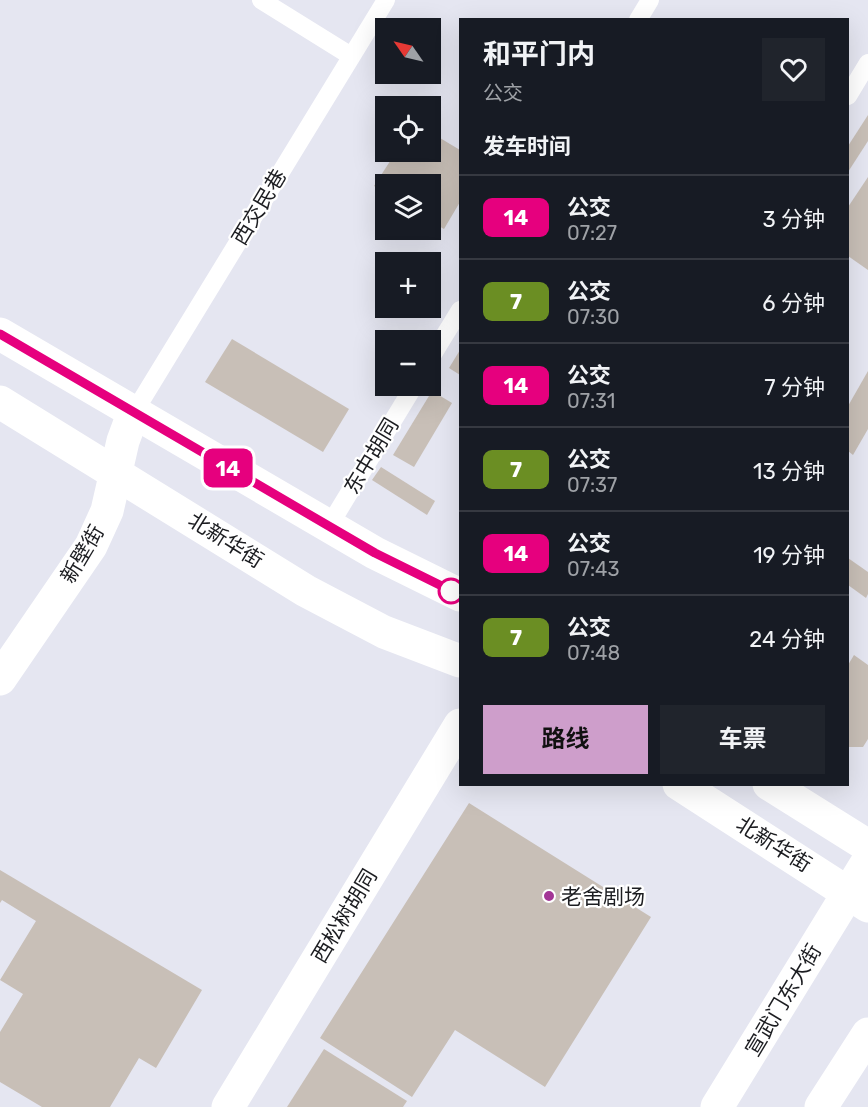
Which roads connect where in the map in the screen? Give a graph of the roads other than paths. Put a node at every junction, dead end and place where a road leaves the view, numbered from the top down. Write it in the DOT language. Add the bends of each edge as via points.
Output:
graph roads {
  1 [pos="261,0"];
  2 [pos="386,0"];
  3 [pos="650,0"];
  4 [pos="639,18"];
  5 [pos="351,56"];
  6 [pos="868,63"];
  7 [pos="849,94"];
  8 [pos="459,312"];
  9 [pos="0,334"];
  10 [pos="441,341"];
  11 [pos="408,396"];
  12 [pos="0,402"];
  13 [pos="134,414"];
  14 [pos="116,472"];
  15 [pos="328,526"];
  16 [pos="459,595"];
  17 [pos="459,661"];
  18 [pos="0,679"];
  19 [pos="459,726"];
  20 [pos="682,786"];
  21 [pos="772,786"];
  22 [pos="868,846"];
  23 [pos="868,861"];
  24 [pos="858,899"];
  25 [pos="868,1034"];
  26 [pos="228,1107"];
  27 [pos="717,1107"];
  28 [pos="821,1107"];
  1 -- 5 [label="lane"];
  2 -- 5 [label="lane, 西交民巷"];
  3 -- 4 [label="lane"];
  5 -- 13 [label="lane, 西交民巷"];
  6 -- 7 [label="lane"];
  8 -- 10 [label="lane"];
  9 -- 13 [label="street"];
  11 -- 15 [label="lane, 东中胡同"];
  12 -- 14 [label="street, 北新华街"];
  13 -- 14 [label="street, 新壁街"];
  13 -- 15 [label="street"];
  14 -- 17 [label="street, 北新华街" via="306,591 384,632"];
  14 -- 18 [label="street, 新壁街" via="107,511 91,546"];
  15 -- 16 [label="street"];
  19 -- 26 [label="street, 西松树胡同"];
  20 -- 24 [label="street, 北新华街"];
  21 -- 22 [label="street"];
  23 -- 24 [label="street, 宣武门东大街"];
  24 -- 27 [label="street, 宣武门东大街"];
  25 -- 28 [label="street"];
}
